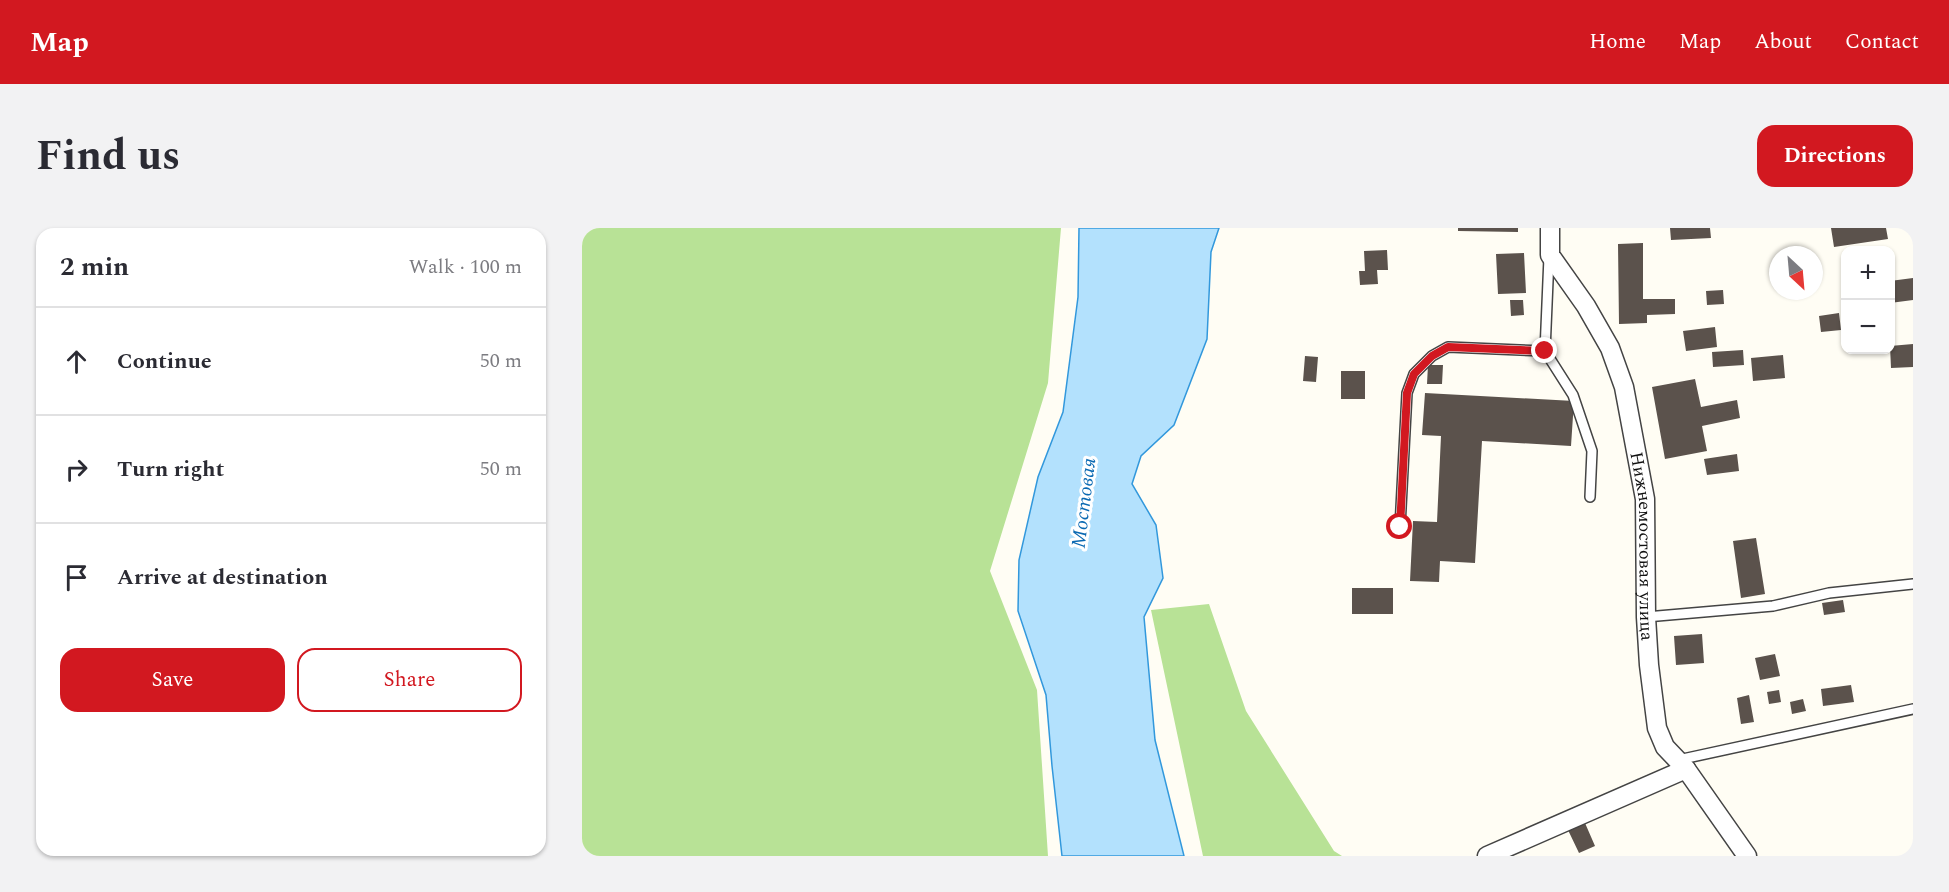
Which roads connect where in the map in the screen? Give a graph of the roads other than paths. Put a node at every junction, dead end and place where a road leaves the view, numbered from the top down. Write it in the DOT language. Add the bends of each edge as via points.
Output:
graph roads {
  1 [pos="1550,228"];
  2 [pos="1550,255"];
  3 [pos="1545,351"];
  4 [pos="1590,497"];
  5 [pos="1400,527"];
  6 [pos="1913,584"];
  7 [pos="1646,617"];
  8 [pos="1913,709"];
  9 [pos="1682,765"];
  10 [pos="1486,856"];
  11 [pos="1747,856"];
  1 -- 2 [label="street"];
  2 -- 3 [label="lane"];
  2 -- 7 [label="street, Нижнемостовая улица" via="1610,348 1624,387 1645,499"];
  3 -- 4 [label="lane" via="1573,395 1592,451"];
  3 -- 5 [label="lane" via="1448,347 1414,374 1407,393"];
  6 -- 7 [label="lane" via="1829,593 1773,606"];
  7 -- 9 [label="street, Нижнемостовая улица" via="1657,728 1665,747"];
  8 -- 9 [label="lane"];
  9 -- 10 [label="street"];
  9 -- 11 [label="street, Нижнемостовая улица"];
}
